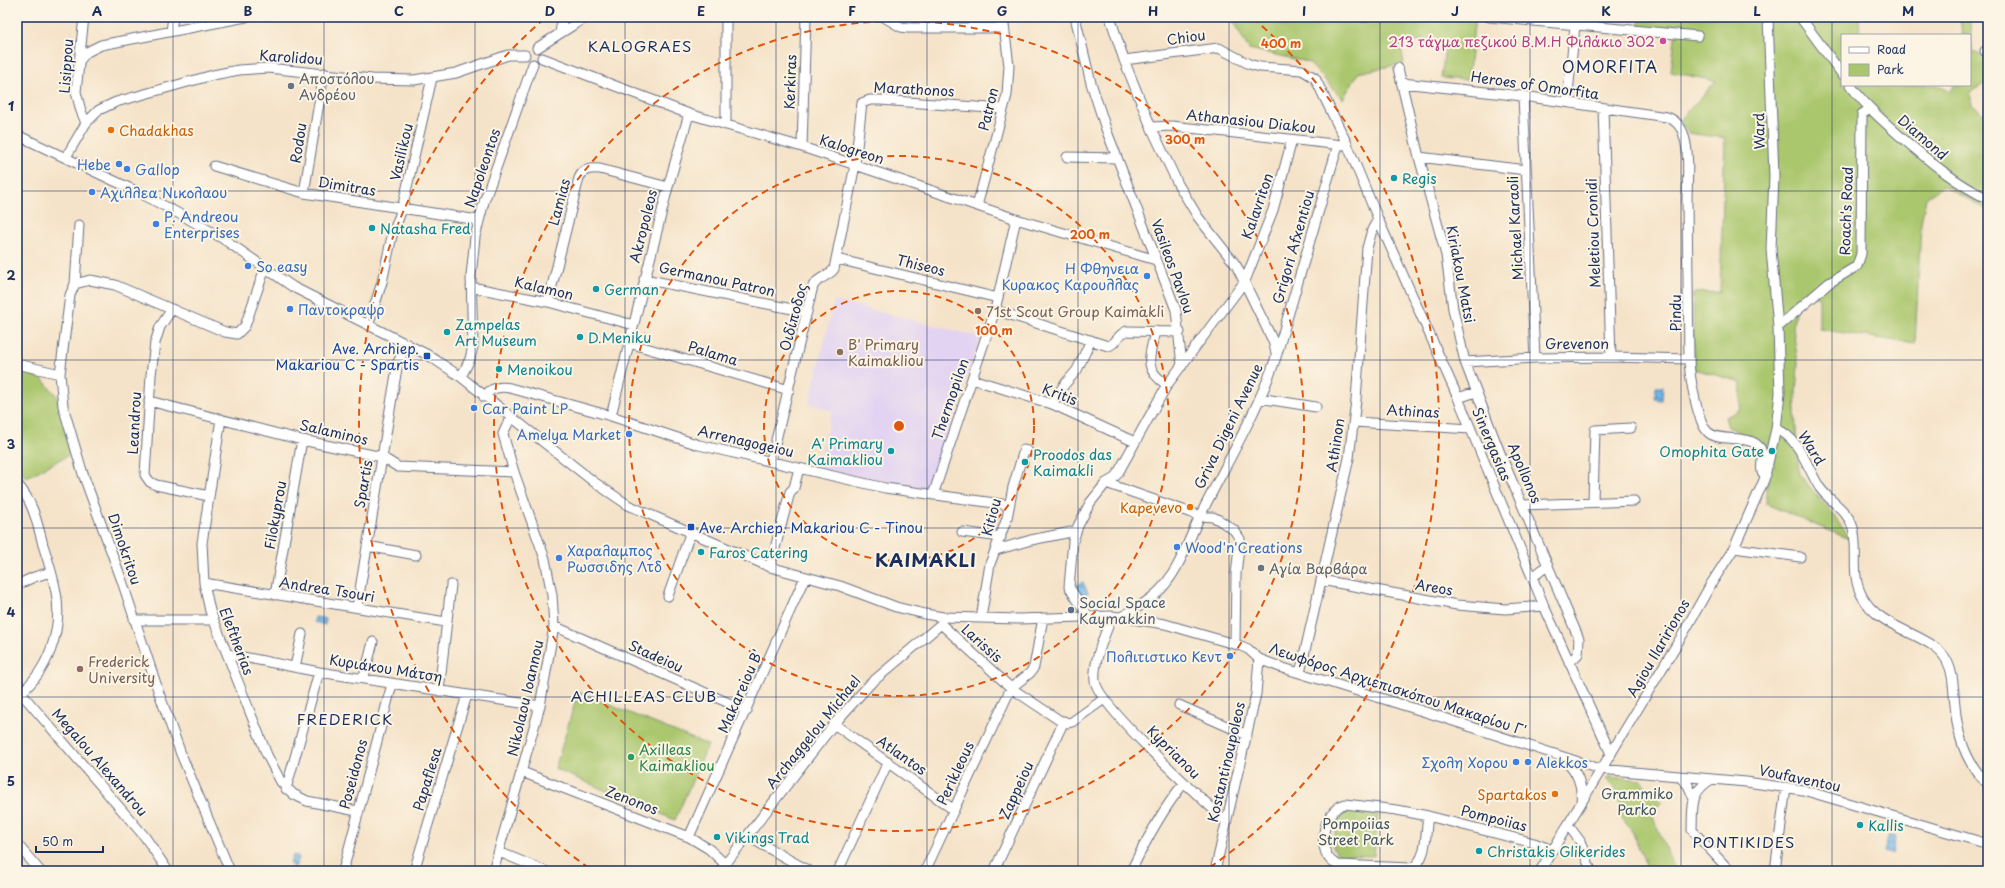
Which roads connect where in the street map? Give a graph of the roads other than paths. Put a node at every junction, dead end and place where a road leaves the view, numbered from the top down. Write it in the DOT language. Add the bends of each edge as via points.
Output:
graph roads {
  1 [pos="84,17"];
  2 [pos="173,17"];
  3 [pos="246,17"];
  4 [pos="563,17"];
  5 [pos="586,17"];
  6 [pos="726,17"];
  7 [pos="806,17"];
  8 [pos="884,17"];
  9 [pos="1003,17"];
  10 [pos="1075,17"];
  11 [pos="1110,17"];
  12 [pos="1489,17"];
  13 [pos="1768,17"];
  14 [pos="1800,17"];
  15 [pos="1575,26"];
  16 [pos="1004,28"];
  17 [pos="171,31"];
  18 [pos="560,32"];
  19 [pos="1698,36"];
  20 [pos="537,48"];
  21 [pos="525,55"];
  22 [pos="542,58"];
  23 [pos="80,60"];
  24 [pos="1124,60"];
  25 [pos="533,64"];
  26 [pos="1398,68"];
  27 [pos="324,73"];
  28 [pos="1841,73"];
  29 [pos="432,78"];
  30 [pos="1402,83"];
  31 [pos="1851,86"];
  32 [pos="1523,96"];
  33 [pos="1567,102"];
  34 [pos="1603,108"];
  35 [pos="1003,109"];
  36 [pos="1870,109"];
  37 [pos="689,114"];
  38 [pos="1664,116"];
  39 [pos="86,123"];
  40 [pos="726,125"];
  41 [pos="1151,127"];
  42 [pos="17,135"];
  43 [pos="1292,140"];
  44 [pos="1348,144"];
  45 [pos="1338,145"];
  46 [pos="802,147"];
  47 [pos="66,157"];
  48 [pos="1067,157"];
  49 [pos="1419,157"];
  50 [pos="1117,158"];
  51 [pos="856,165"];
  52 [pos="214,166"];
  53 [pos="1526,170"];
  54 [pos="668,187"];
  55 [pos="304,193"];
  56 [pos="1988,199"];
  57 [pos="977,206"];
  58 [pos="402,209"];
  59 [pos="1016,219"];
  60 [pos="1378,219"];
  61 [pos="478,220"];
  62 [pos="79,225"];
  63 [pos="837,259"];
  64 [pos="1156,260"];
  65 [pos="265,268"];
  66 [pos="644,279"];
  67 [pos="1245,281"];
  68 [pos="75,284"];
  69 [pos="471,287"];
  70 [pos="998,298"];
  71 [pos="548,302"];
  72 [pos="172,309"];
  73 [pos="995,310"];
  74 [pos="807,312"];
  75 [pos="369,323"];
  76 [pos="634,325"];
  77 [pos="1778,327"];
  78 [pos="1155,331"];
  79 [pos="1180,332"];
  80 [pos="1091,340"];
  81 [pos="629,343"];
  82 [pos="408,344"];
  83 [pos="1276,357"];
  84 [pos="1611,357"];
  85 [pos="1535,358"];
  86 [pos="1689,359"];
  87 [pos="1465,362"];
  88 [pos="17,364"];
  89 [pos="1182,366"];
  90 [pos="60,374"];
  91 [pos="461,377"];
  92 [pos="972,379"];
  93 [pos="1167,385"];
  94 [pos="789,390"];
  95 [pos="1476,392"];
  96 [pos="484,397"];
  97 [pos="1259,398"];
  98 [pos="1458,398"];
  99 [pos="149,401"];
  100 [pos="1052,404"];
  101 [pos="1316,407"];
  102 [pos="611,416"];
  103 [pos="513,418"];
  104 [pos="222,419"];
  105 [pos="1354,422"];
  106 [pos="1631,428"];
  107 [pos="1471,429"];
  108 [pos="1776,429"];
  109 [pos="302,440"];
  110 [pos="1135,442"];
  111 [pos="1028,451"];
  112 [pos="382,457"];
  113 [pos="771,461"];
  114 [pos="799,468"];
  115 [pos="514,472"];
  116 [pos="1766,475"];
  117 [pos="1106,483"];
  118 [pos="17,484"];
  119 [pos="933,495"];
  120 [pos="209,496"];
  121 [pos="1634,501"];
  122 [pos="1593,502"];
  123 [pos="1010,505"];
  124 [pos="1523,505"];
  125 [pos="1200,516"];
  126 [pos="1076,531"];
  127 [pos="962,532"];
  128 [pos="690,534"];
  129 [pos="1001,537"];
  130 [pos="367,546"];
  131 [pos="1734,548"];
  132 [pos="996,550"];
  133 [pos="416,555"];
  134 [pos="1800,556"];
  135 [pos="1548,565"];
  136 [pos="770,567"];
  137 [pos="51,572"];
  138 [pos="805,577"];
  139 [pos="1533,577"];
  140 [pos="1321,580"];
  141 [pos="204,583"];
  142 [pos="17,585"];
  143 [pos="450,585"];
  144 [pos="276,595"];
  145 [pos="668,596"];
  146 [pos="1544,606"];
  147 [pos="357,607"];
  148 [pos="1088,616"];
  149 [pos="1117,616"];
  150 [pos="981,618"];
  151 [pos="1043,618"];
  152 [pos="134,620"];
  153 [pos="214,620"];
  154 [pos="942,620"];
  155 [pos="446,622"];
  156 [pos="554,626"];
  157 [pos="302,634"];
  158 [pos="373,642"];
  159 [pos="1234,644"];
  160 [pos="228,654"];
  161 [pos="1259,659"];
  162 [pos="1569,663"];
  163 [pos="295,667"];
  164 [pos="319,672"];
  165 [pos="1300,673"];
  166 [pos="364,677"];
  167 [pos="392,684"];
  168 [pos="1011,688"];
  169 [pos="439,691"];
  170 [pos="19,694"];
  171 [pos="467,695"];
  172 [pos="1104,699"];
  173 [pos="1179,705"];
  174 [pos="540,706"];
  175 [pos="747,710"];
  176 [pos="1064,722"];
  177 [pos="834,724"];
  178 [pos="1247,735"];
  179 [pos="1611,754"];
  180 [pos="1564,758"];
  181 [pos="888,762"];
  182 [pos="1600,769"];
  183 [pos="522,772"];
  184 [pos="1679,776"];
  185 [pos="1712,779"];
  186 [pos="1184,783"];
  187 [pos="1988,784"];
  188 [pos="1786,787"];
  189 [pos="286,789"];
  190 [pos="1694,799"];
  191 [pos="1581,804"];
  192 [pos="954,810"];
  193 [pos="357,811"];
  194 [pos="1428,816"];
  195 [pos="1226,821"];
  196 [pos="1568,825"];
  197 [pos="747,836"];
  198 [pos="689,837"];
  199 [pos="17,844"];
  200 [pos="1988,844"];
  201 [pos="1552,850"];
  202 [pos="499,852"];
  203 [pos="722,868"];
  204 [pos="40,871"];
  205 [pos="168,871"];
  206 [pos="230,871"];
  207 [pos="343,871"];
  208 [pos="414,871"];
  209 [pos="494,871"];
  210 [pos="545,871"];
  211 [pos="809,871"];
  212 [pos="838,871"];
  213 [pos="925,871"];
  214 [pos="994,871"];
  215 [pos="1132,871"];
  216 [pos="1215,871"];
  217 [pos="1540,871"];
  218 [pos="1591,871"];
  219 [pos="1730,871"];
  220 [pos="1775,871"];
  1 -- 23 [label="street, Lisippou"];
  2 -- 17 [label="street"];
  3 -- 17 [label="street"];
  4 -- 18 [label="street"];
  5 -- 18 [label="street"];
  6 -- 40 [label="street"];
  7 -- 46 [label="street, Kerkiras"];
  8 -- 16 [label="street" via="901,27 908,28"];
  9 -- 16 [label="street, Patron"];
  10 -- 50 [label="street, Vasileos Pavlou" via="1091,83"];
  11 -- 24 [label="street, Griva Digeni Avenue"];
  12 -- 15 [label="street"];
  13 -- 77 [label="street, Ward" via="1774,176 1771,248"];
  14 -- 28 [label="street"];
  15 -- 19 [label="street"];
  15 -- 33 [label="street"];
  16 -- 35 [label="street, Patron" via="1009,76"];
  17 -- 23 [label="street" via="101,45 87,52"];
  18 -- 20 [label="street"];
  20 -- 21 [label="street" via="529,48"];
  20 -- 22 [label="street"];
  21 -- 25 [label="street"];
  21 -- 29 [label="street, Karolidou" via="508,55 456,73"];
  22 -- 25 [label="street" via="537,64"];
  22 -- 37 [label="street, Kalogreon"];
  23 -- 39 [label="street, Lisippou" via="76,92 80,111"];
  24 -- 41 [label="street, Griva Digeni Avenue"];
  24 -- 44 [label="street, Chiou" via="1219,48 1255,66 1302,70 1317,81"];
  25 -- 61 [label="street, Napoleontos"];
  26 -- 30 [label="street, Kiriakou Matsi"];
  27 -- 29 [label="street, Karolidou" via="388,80"];
  27 -- 39 [label="street, Karolidou" via="255,68 213,75 116,102 99,110"];
  27 -- 55 [label="street, Rodou"];
  29 -- 58 [label="street, Vasilikou"];
  30 -- 32 [label="street, Heroes of Omorfita"];
  30 -- 49 [label="street, Kiriakou Matsi"];
  31 -- 36 [label="street, Diamond"];
  32 -- 33 [label="street, Heroes of Omorfita"];
  32 -- 53 [label="street, Michael Karaoli"];
  33 -- 34 [label="street, Heroes of Omorfita"];
  34 -- 38 [label="street, Heroes of Omorfita"];
  34 -- 84 [label="street, Meletiou Cronidi"];
  35 -- 51 [label="street, Marathonos" via="866,101 861,107"];
  35 -- 57 [label="street, Patron"];
  36 -- 56 [label="street, Diamond" via="1935,167"];
  36 -- 77 [label="street, Roach's Road" via="1862,114 1862,254 1857,266 1829,283"];
  37 -- 40 [label="street, Kalogreon"];
  37 -- 54 [label="street, Akropoleos"];
  38 -- 86 [label="street, Pindu" via="1679,125 1686,143"];
  39 -- 47 [label="street"];
  40 -- 46 [label="street, Kalogreon"];
  41 -- 43 [label="street, Athanasiou Diakou" via="1172,126"];
  41 -- 67 [label="street, Griva Digeni Avenue" via="1187,201 1236,265"];
  42 -- 47 [label="street, Λεωφόρος Αρχιεπισκόπου Μακαρίου Γ'"];
  43 -- 45 [label="street, Athanasiou Diakou"];
  43 -- 67 [label="street, Kalavriton" via="1273,210"];
  44 -- 45 [label="street, Athanasiou Diakou"];
  44 -- 60 [label="street, Sinergasias"];
  45 -- 83 [label="street, Grigori Afxentiou"];
  46 -- 51 [label="street, Kalogreon"];
  47 -- 65 [label="street, Λεωφόρος Αρχιεπισκόπου Μακαρίου Γ'" via="187,218 222,238"];
  48 -- 50 [label="street"];
  49 -- 53 [label="street"];
  49 -- 87 [label="street, Kiriakou Matsi" via="1446,255 1453,309"];
  50 -- 64 [label="street, Vasileos Pavlou"];
  51 -- 57 [label="street, Kalogreon"];
  51 -- 63 [label="street, Οιδίποδος"];
  52 -- 55 [label="street, Dimitras"];
  53 -- 85 [label="street, Michael Karaoli"];
  54 -- 66 [label="street, Akropoleos"];
  54 -- 71 [label="street, Lamias" via="600,169 591,168 582,172"];
  55 -- 58 [label="street, Dimitras"];
  57 -- 59 [label="street, Kalogreon"];
  58 -- 61 [label="street, Dimitras"];
  58 -- 75 [label="street, Vasilikou" via="392,236 382,282"];
  59 -- 64 [label="street, Kalogreon"];
  59 -- 70 [label="street, Thermopilon"];
  60 -- 98 [label="street, Sinergasias"];
  60 -- 105 [label="street, Athinon" via="1367,248"];
  61 -- 69 [label="street, Napoleontos" via="471,263"];
  62 -- 68 [label="street, Dimokritou"];
  63 -- 70 [label="street, Thiseos"];
  63 -- 74 [label="street, Οιδίποδος" via="831,273 816,281"];
  64 -- 79 [label="street, Vasileos Pavlou" via="1176,310"];
  65 -- 72 [label="street" via="244,326 237,334 225,332"];
  65 -- 75 [label="street, Λεωφόρος Αρχιεπισκόπου Μακαρίου Γ'" via="293,287"];
  66 -- 74 [label="street, Germanou Patron"];
  66 -- 76 [label="street, Akropoleos"];
  67 -- 83 [label="street, Griva Digeni Avenue" via="1273,341"];
  67 -- 89 [label="street, Kalavriton"];
  68 -- 72 [label="street" via="90,280 111,284"];
  68 -- 90 [label="street, Dimokritou" via="70,295"];
  69 -- 71 [label="street, Kalamon"];
  69 -- 91 [label="street, Napoleontos" via="473,346"];
  70 -- 73 [label="street, Thermopilon"];
  71 -- 76 [label="street, Kalamon"];
  72 -- 99 [label="street, Leandrou" via="160,327 154,343"];
  73 -- 80 [label="street"];
  73 -- 92 [label="street, Thermopilon"];
  74 -- 94 [label="street, Οιδίποδος"];
  75 -- 82 [label="street, Λεωφόρος Αρχιεπισκόπου Μακαρίου Γ'"];
  76 -- 81 [label="street, Akropoleos"];
  77 -- 108 [label="street, Ward" via="1780,393"];
  78 -- 79 [label="street"];
  78 -- 80 [label="street" via="1127,330 1121,332 1112,345"];
  78 -- 93 [label="street" via="1150,366 1155,377"];
  79 -- 89 [label="street, Vasileos Pavlou"];
  80 -- 100 [label="street" via="1077,370"];
  81 -- 94 [label="street, Palama"];
  81 -- 102 [label="street, Akropoleos"];
  82 -- 91 [label="street, Λεωφόρος Αρχιεπισκόπου Μακαρίου Γ'"];
  82 -- 112 [label="street, Spartis" via="398,362"];
  83 -- 97 [label="street, Griva Digeni Avenue"];
  84 -- 85 [label="street, Grevenon"];
  84 -- 86 [label="street, Grevenon"];
  85 -- 87 [label="street, Grevenon"];
  86 -- 116 [label="street, Pindu" via="1698,410 1704,428 1716,436 1755,443 1762,453 1761,469"];
  87 -- 95 [label="street, Kiriakou Matsi"];
  88 -- 90 [label="street"];
  89 -- 93 [label="street"];
  90 -- 152 [label="street, Dimokritou" via="63,406 81,467"];
  91 -- 96 [label="street, Λεωφόρος Αρχιεπισκόπου Μακαρίου Γ'"];
  92 -- 100 [label="street, Kritis"];
  92 -- 119 [label="street, Thermopilon"];
  93 -- 110 [label="street"];
  94 -- 113 [label="street, Οιδίποδος"];
  95 -- 98 [label="street"];
  95 -- 124 [label="street, Apollonos"];
  96 -- 102 [label="street, Arrenagogeiou" via="492,389 506,387"];
  96 -- 103 [label="street, Λεωφόρος Αρχιεπισκόπου Μακαρίου Γ'"];
  97 -- 101 [label="street"];
  97 -- 125 [label="street, Griva Digeni Avenue"];
  98 -- 107 [label="street, Sinergasias"];
  99 -- 104 [label="street, Salaminos"];
  99 -- 120 [label="street, Leandrou" via="145,470 147,478 156,485"];
  100 -- 110 [label="street, Kritis"];
  102 -- 113 [label="street, Arrenagogeiou" via="699,445"];
  103 -- 115 [label="street, Nikolaou Ioannou" via="503,434"];
  103 -- 128 [label="street, Λεωφόρος Αρχιεπισκόπου Μακαρίου Γ'" via="594,482 628,505"];
  104 -- 109 [label="street, Salaminos"];
  104 -- 120 [label="street, Eleftherias"];
  105 -- 107 [label="street, Athinas"];
  105 -- 140 [label="street, Athinon" via="1347,466"];
  106 -- 122 [label="street" via="1595,430"];
  107 -- 139 [label="street, Sinergasias"];
  108 -- 116 [label="street, Agiou Ilaririonos"];
  108 -- 187 [label="street, Ward" via="1785,432 1798,446 1821,489 1844,512 1852,525 1855,538 1855,581 1870,609 1879,617 1936,648 1946,658 1952,671 1959,733 1971,765"];
  109 -- 112 [label="street, Salaminos"];
  109 -- 144 [label="street, Filokyprou"];
  110 -- 117 [label="street" via="1118,473"];
  111 -- 123 [label="street, Kitiou" via="1024,450"];
  112 -- 115 [label="street, Salaminos" via="398,467"];
  112 -- 130 [label="street, Spartis"];
  113 -- 114 [label="street, Arrenagogeiou"];
  114 -- 119 [label="street, Arrenagogeiou" via="885,488"];
  114 -- 136 [label="street"];
  115 -- 156 [label="street, Nikolaou Ioannou" via="545,559 552,596"];
  116 -- 131 [label="street, Agiou Ilaririonos"];
  117 -- 125 [label="street"];
  117 -- 126 [label="street" via="1090,503"];
  118 -- 137 [label="street" via="25,492 34,509"];
  119 -- 123 [label="street, Arrenagogeiou"];
  120 -- 141 [label="street, Eleftherias" via="202,543"];
  121 -- 122 [label="street"];
  122 -- 124 [label="street"];
  123 -- 129 [label="street, Kitiou"];
  124 -- 135 [label="street, Apollonos"];
  125 -- 149 [label="street, Griva Digeni Avenue" via="1169,580 1157,593"];
  125 -- 159 [label="street" via="1220,520 1234,530 1240,539"];
  126 -- 132 [label="street"];
  126 -- 148 [label="street" via="1069,587"];
  127 -- 129 [label="street"];
  128 -- 136 [label="street, Λεωφόρος Αρχιεπισκόπου Μακαρίου Γ'"];
  128 -- 145 [label="street"];
  129 -- 132 [label="street, Kitiou"];
  130 -- 133 [label="street"];
  130 -- 147 [label="street, Spartis"];
  131 -- 134 [label="street"];
  131 -- 179 [label="street, Agiou Ilaririonos"];
  132 -- 150 [label="street, Kitiou" via="990,564"];
  135 -- 139 [label="street"];
  135 -- 162 [label="street, Apollonos" via="1580,639 1578,654"];
  136 -- 138 [label="street, Λεωφόρος Αρχιεπισκόπου Μακαρίου Γ'"];
  137 -- 142 [label="street"];
  137 -- 170 [label="street" via="57,601 54,639 42,667"];
  138 -- 154 [label="street, Λεωφόρος Αρχιεπισκόπου Μακαρίου Γ'"];
  138 -- 175 [label="street, Makareiou B'"];
  139 -- 146 [label="street, Sinergasias"];
  140 -- 146 [label="street, Areos" via="1475,608"];
  140 -- 165 [label="street, Athinon"];
  141 -- 144 [label="street, Andrea Tsouri"];
  141 -- 153 [label="street, Eleftherias"];
  143 -- 155 [label="street"];
  144 -- 147 [label="street, Andrea Tsouri"];
  146 -- 162 [label="street, Sinergasias"];
  147 -- 155 [label="street, Andrea Tsouri"];
  148 -- 149 [label="street, Λεωφόρος Αρχιεπισκόπου Μακαρίου Γ'"];
  148 -- 151 [label="street, Λεωφόρος Αρχιεπισκόπου Μακαρίου Γ'"];
  149 -- 159 [label="street, Λεωφόρος Αρχιεπισκόπου Μακαρίου Γ'" via="1180,628"];
  149 -- 172 [label="street, Kyprianou" via="1097,660 1095,677 1097,688"];
  150 -- 151 [label="street, Λεωφόρος Αρχιεπισκόπου Μακαρίου Γ'"];
  150 -- 154 [label="street, Λεωφόρος Αρχιεπισκόπου Μακαρίου Γ'"];
  151 -- 168 [label="street" via="1034,667"];
  152 -- 153 [label="street"];
  152 -- 206 [label="street, Dimokritou" via="181,754"];
  153 -- 160 [label="street, Eleftherias"];
  154 -- 168 [label="street, Larissis"];
  154 -- 177 [label="street, Archaggelou Michael" via="870,684"];
  155 -- 169 [label="street"];
  156 -- 174 [label="street, Nikolaou Ioannou"];
  156 -- 175 [label="street, Stadeiou"];
  157 -- 163 [label="street"];
  158 -- 166 [label="street"];
  159 -- 161 [label="street, Λεωφόρος Αρχιεπισκόπου Μακαρίου Γ'" via="1248,649"];
  160 -- 163 [label="street, Κυριάκου Μάτση"];
  160 -- 189 [label="street, Eleftherias" via="267,755"];
  161 -- 165 [label="street, Λεωφόρος Αρχιεπισκόπου Μακαρίου Γ'"];
  161 -- 178 [label="street, Kostantinoupoleos" via="1256,694"];
  162 -- 179 [label="street, Sinergasias"];
  163 -- 164 [label="street, Κυριάκου Μάτση"];
  164 -- 166 [label="street, Κυριάκου Μάτση"];
  164 -- 189 [label="street"];
  165 -- 180 [label="street, Λεωφόρος Αρχιεπισκόπου Μακαρίου Γ'"];
  166 -- 167 [label="street, Κυριάκου Μάτση"];
  167 -- 169 [label="street, Κυριάκου Μάτση"];
  167 -- 193 [label="street, Poseidonos"];
  168 -- 176 [label="street, Larissis"];
  168 -- 192 [label="street, Perikleous"];
  169 -- 171 [label="street, Κυριάκου Μάτση"];
  170 -- 205 [label="street, Megalou Alexandrou" via="145,837"];
  171 -- 174 [label="street, Κυριάκου Μάτση"];
  171 -- 208 [label="street, Papaflesa"];
  172 -- 176 [label="street" via="1078,719"];
  172 -- 186 [label="street, Kyprianou"];
  173 -- 178 [label="street"];
  174 -- 183 [label="street, Nikolaou Ioannou"];
  175 -- 198 [label="street, Makareiou B'"];
  176 -- 214 [label="street, Zappeiou"];
  177 -- 181 [label="street, Atlantos"];
  177 -- 197 [label="street, Archaggelou Michael"];
  178 -- 195 [label="street, Kostantinoupoleos"];
  179 -- 182 [label="street, Agiou Ilaririonos"];
  180 -- 182 [label="street, Λεωφόρος Αρχιεπισκόπου Μακαρίου Γ'"];
  180 -- 191 [label="street" via="1578,775"];
  181 -- 192 [label="street, Atlantos"];
  181 -- 212 [label="street"];
  182 -- 184 [label="street, Voufaventou"];
  182 -- 191 [label="street, Agiou Ilaririonos"];
  183 -- 198 [label="street, Zenonos"];
  183 -- 202 [label="street, Nikolaou Ioannou"];
  184 -- 185 [label="street, Voufaventou"];
  184 -- 190 [label="street" via="1688,785"];
  185 -- 188 [label="street, Voufaventou"];
  185 -- 190 [label="street" via="1697,790"];
  186 -- 195 [label="street, Kyprianou"];
  186 -- 215 [label="street" via="1152,829"];
  188 -- 200 [label="street, Voufaventou"];
  188 -- 220 [label="street"];
  189 -- 193 [label="street, Eleftherias" via="308,801"];
  190 -- 219 [label="street" via="1692,830"];
  191 -- 196 [label="street, Agiou Ilaririonos"];
  192 -- 213 [label="street, Perikleous"];
  193 -- 207 [label="street, Poseidonos"];
  194 -- 194 [label="street, Pompoiias" via="1422,858 1411,868 1338,865 1330,861 1325,853 1323,845 1328,820 1331,813 1341,805 1368,806"];
  194 -- 201 [label="street, Pompoiias"];
  195 -- 216 [label="street, Kostantinoupoleos"];
  196 -- 201 [label="street, Agiou Ilaririonos"];
  196 -- 218 [label="street" via="1580,841"];
  197 -- 203 [label="street, Archaggelou Michael"];
  197 -- 211 [label="street"];
  198 -- 203 [label="street, Zenonos" via="709,849"];
  199 -- 204 [label="street"];
  201 -- 217 [label="street, Agiou Ilaririonos"];
  202 -- 209 [label="street, Nikolaou Ioannou"];
  202 -- 210 [label="street"];
}
